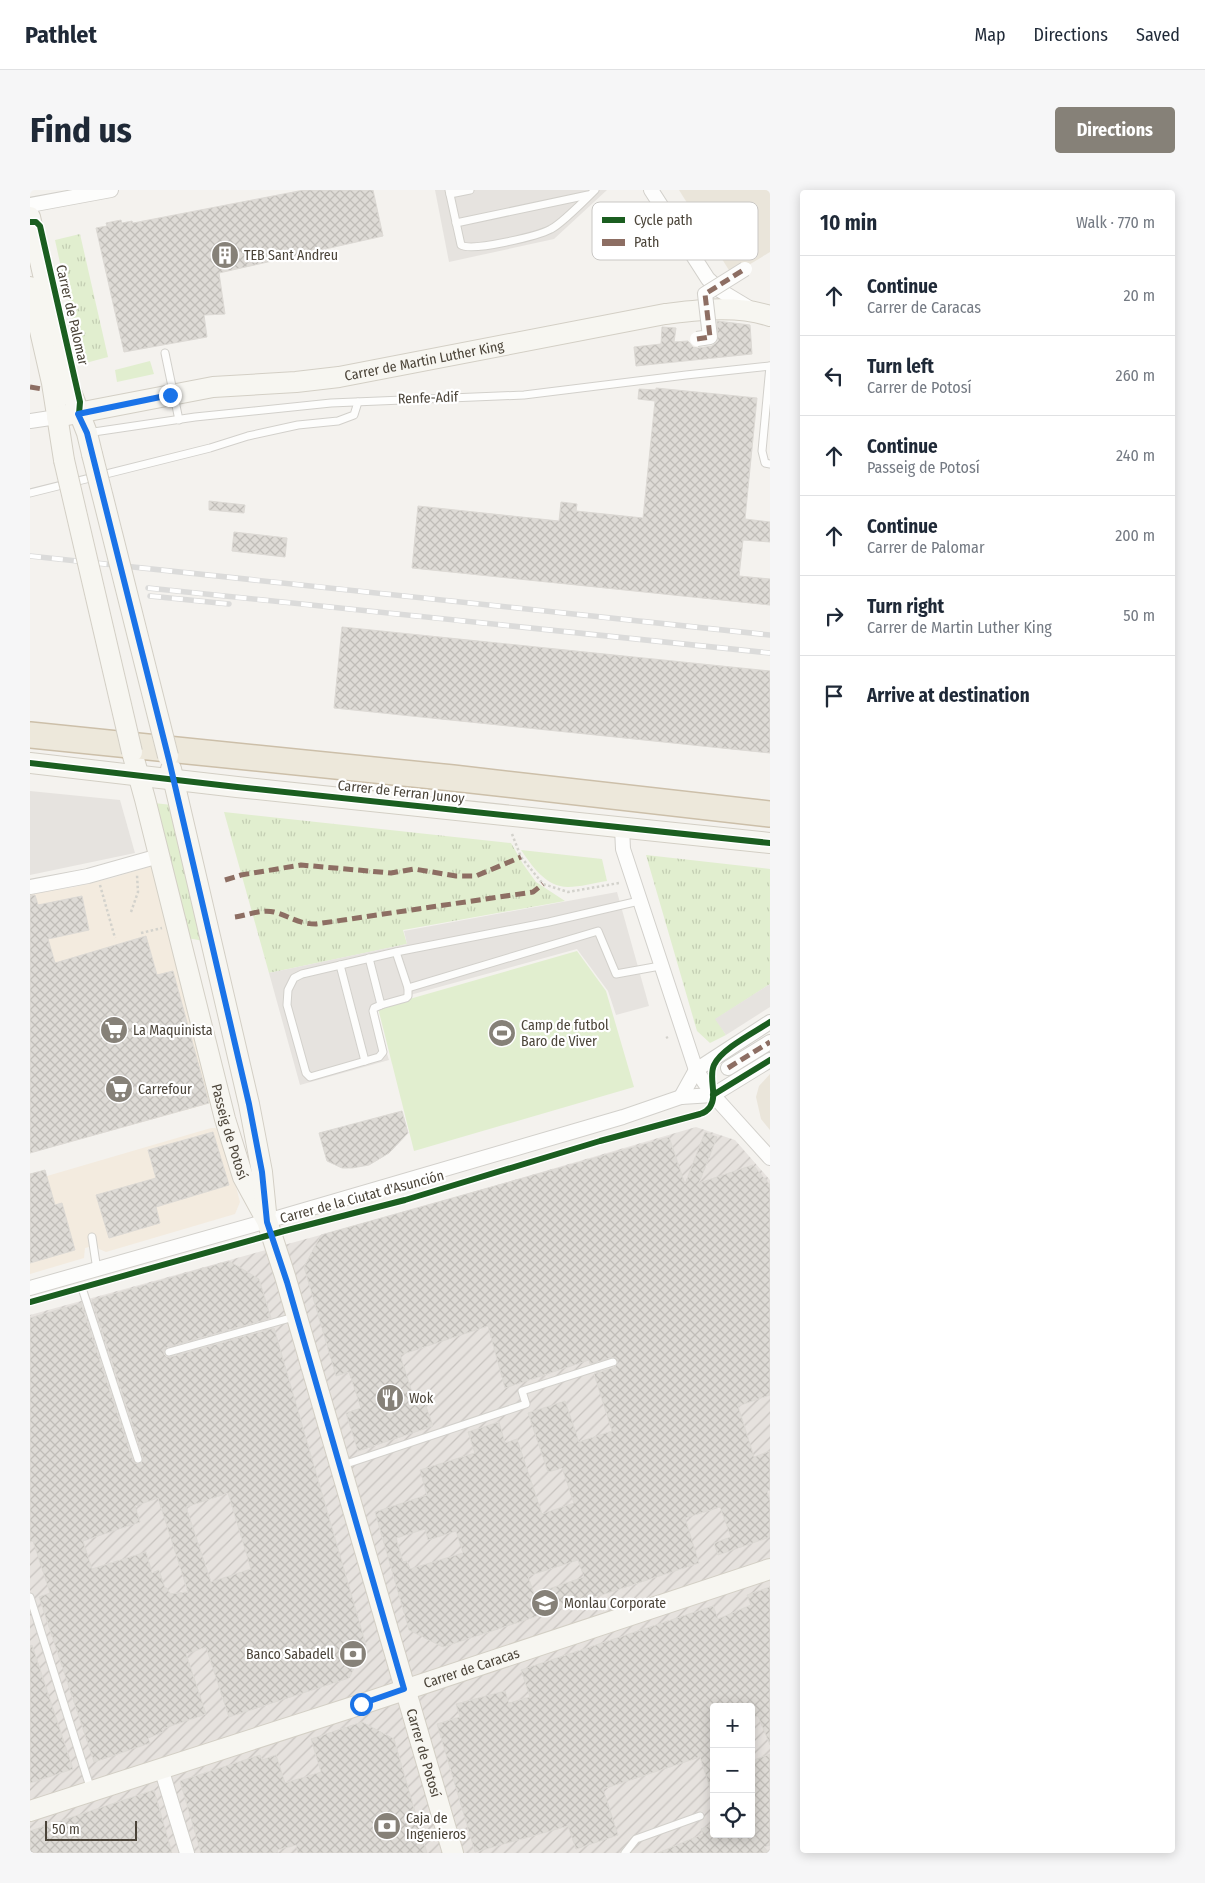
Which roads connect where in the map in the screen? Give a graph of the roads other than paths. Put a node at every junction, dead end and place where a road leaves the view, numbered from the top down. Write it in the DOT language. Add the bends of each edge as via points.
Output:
graph roads {
  1 [pos="111,190"];
  2 [pos="470,190"];
  3 [pos="651,190"];
  4 [pos="450,192"];
  5 [pos="592,192"];
  6 [pos="659,202"];
  7 [pos="30,205"];
  8 [pos="30,217"];
  9 [pos="456,223"];
  10 [pos="696,260"];
  11 [pos="746,269"];
  12 [pos="30,286"];
  13 [pos="764,314"];
  14 [pos="696,339"];
  15 [pos="165,354"];
  16 [pos="770,366"];
  17 [pos="175,394"];
  18 [pos="358,402"];
  19 [pos="78,414"];
  20 [pos="57,417"];
  21 [pos="179,420"];
  22 [pos="30,421"];
  23 [pos="87,433"];
  24 [pos="770,464"];
  25 [pos="30,494"];
  26 [pos="30,735"];
  27 [pos="30,763"];
  28 [pos="138,775"];
  29 [pos="173,780"];
  30 [pos="770,814"];
  31 [pos="622,828"];
  32 [pos="770,843"];
  33 [pos="159,856"];
  34 [pos="30,887"];
  35 [pos="640,901"];
  36 [pos="396,952"];
  37 [pos="369,958"];
  38 [pos="340,965"];
  39 [pos="660,966"];
  40 [pos="408,988"];
  41 [pos="381,1006"];
  42 [pos="770,1022"];
  43 [pos="770,1042"];
  44 [pos="770,1060"];
  45 [pos="365,1061"];
  46 [pos="728,1068"];
  47 [pos="696,1070"];
  48 [pos="713,1095"];
  49 [pos="681,1097"];
  50 [pos="770,1158"];
  51 [pos="267,1222"];
  52 [pos="92,1237"];
  53 [pos="97,1270"];
  54 [pos="30,1288"];
  55 [pos="82,1288"];
  56 [pos="297,1316"];
  57 [pos="169,1352"];
  58 [pos="612,1362"];
  59 [pos="138,1459"];
  60 [pos="340,1466"];
  61 [pos="770,1569"];
  62 [pos="30,1598"];
  63 [pos="404,1689"];
  64 [pos="161,1768"];
  65 [pos="92,1791"];
  66 [pos="30,1811"];
  67 [pos="700,1816"];
  68 [pos="187,1853"];
  69 [pos="453,1853"];
  70 [pos="625,1853"];
  1 -- 7 [label="street"];
  2 -- 4 [label="lane"];
  3 -- 6 [label="street"];
  4 -- 9 [label="lane"];
  5 -- 9 [label="lane"];
  5 -- 9 [label="lane" via="552,229 481,247 465,248 461,245"];
  8 -- 19 [label="street, Carrer de Palomar" via="68,384"];
  10 -- 13 [label="street" via="708,279 721,291"];
  11 -- 14 [label="street, bridge" via="705,294 710,337"];
  12 -- 20 [label="street"];
  13 -- 17 [label="street, Carrer de Martin Luther King" via="716,308 665,314 339,377 213,387"];
  15 -- 17 [label="lane"];
  16 -- 18 [label="lane, Renfe-Adif" via="524,394"];
  16 -- 24 [label="lane" via="762,451 766,463"];
  17 -- 19 [label="street, Carrer de Martin Luther King"];
  17 -- 21 [label="lane"];
  18 -- 21 [label="lane, Renfe-Adif"];
  18 -- 25 [label="lane" via="354,415 338,421 248,436"];
  19 -- 20 [label="street, Carrer de Martin Luther King"];
  19 -- 23 [label="street, Carrer de Palomar"];
  20 -- 22 [label="street"];
  20 -- 28 [label="street, bridge" via="64,460"];
  21 -- 23 [label="lane, Renfe-Adif"];
  23 -- 29 [label="street, Carrer de Palomar, bridge"];
  26 -- 30 [label="highway"];
  27 -- 28 [label="street, Carrer de Ferran Junoy"];
  28 -- 29 [label="street, Carrer de Ferran Junoy"];
  28 -- 33 [label="street, Passeig de Potosí"];
  29 -- 31 [label="street, Carrer de Ferran Junoy"];
  29 -- 51 [label="street, Passeig de Potosí" via="249,1104 262,1172"];
  31 -- 32 [label="street, Carrer de Ferran Junoy"];
  31 -- 35 [label="street" via="623,850"];
  33 -- 34 [label="street" via="88,876"];
  33 -- 51 [label="street, Passeig de Potosí" via="225,1119 243,1176"];
  35 -- 36 [label="lane"];
  35 -- 39 [label="street"];
  36 -- 37 [label="lane"];
  36 -- 40 [label="lane"];
  37 -- 38 [label="lane"];
  37 -- 41 [label="lane"];
  38 -- 45 [label="lane"];
  38 -- 45 [label="lane" via="294,978 288,990 287,1005 306,1073 310,1077"];
  39 -- 40 [label="lane" via="616,974 598,931"];
  39 -- 47 [label="street"];
  40 -- 41 [label="lane" via="406,998"];
  41 -- 45 [label="lane" via="373,1011 383,1052 379,1057"];
  42 -- 47 [label="street"];
  43 -- 46 [label="street"];
  44 -- 48 [label="street"];
  47 -- 48 [label="street"];
  47 -- 49 [label="street"];
  48 -- 49 [label="street, Carrer de la Ciutat d'Asunción"];
  48 -- 50 [label="street"];
  49 -- 51 [label="street, Carrer de la Ciutat d'Asunción"];
  51 -- 53 [label="street, Carrer de la Ciutat d'Asunción"];
  51 -- 56 [label="street, Carrer de Potosí"];
  52 -- 53 [label="lane"];
  53 -- 54 [label="street, Carrer de la Ciutat d'Asunción"];
  55 -- 59 [label="lane"];
  56 -- 57 [label="lane"];
  56 -- 60 [label="street, Carrer de Potosí"];
  58 -- 60 [label="lane" via="522,1392 526,1404"];
  60 -- 63 [label="street, Carrer de Potosí"];
  61 -- 63 [label="street, Carrer de Caracas"];
  62 -- 65 [label="lane"];
  63 -- 64 [label="street, Carrer de Caracas"];
  63 -- 69 [label="street, Carrer de Potosí"];
  64 -- 65 [label="street, Carrer de Caracas"];
  64 -- 68 [label="street"];
  65 -- 66 [label="street, Carrer de Caracas"];
  67 -- 70 [label="lane" via="636,1839"];
}
